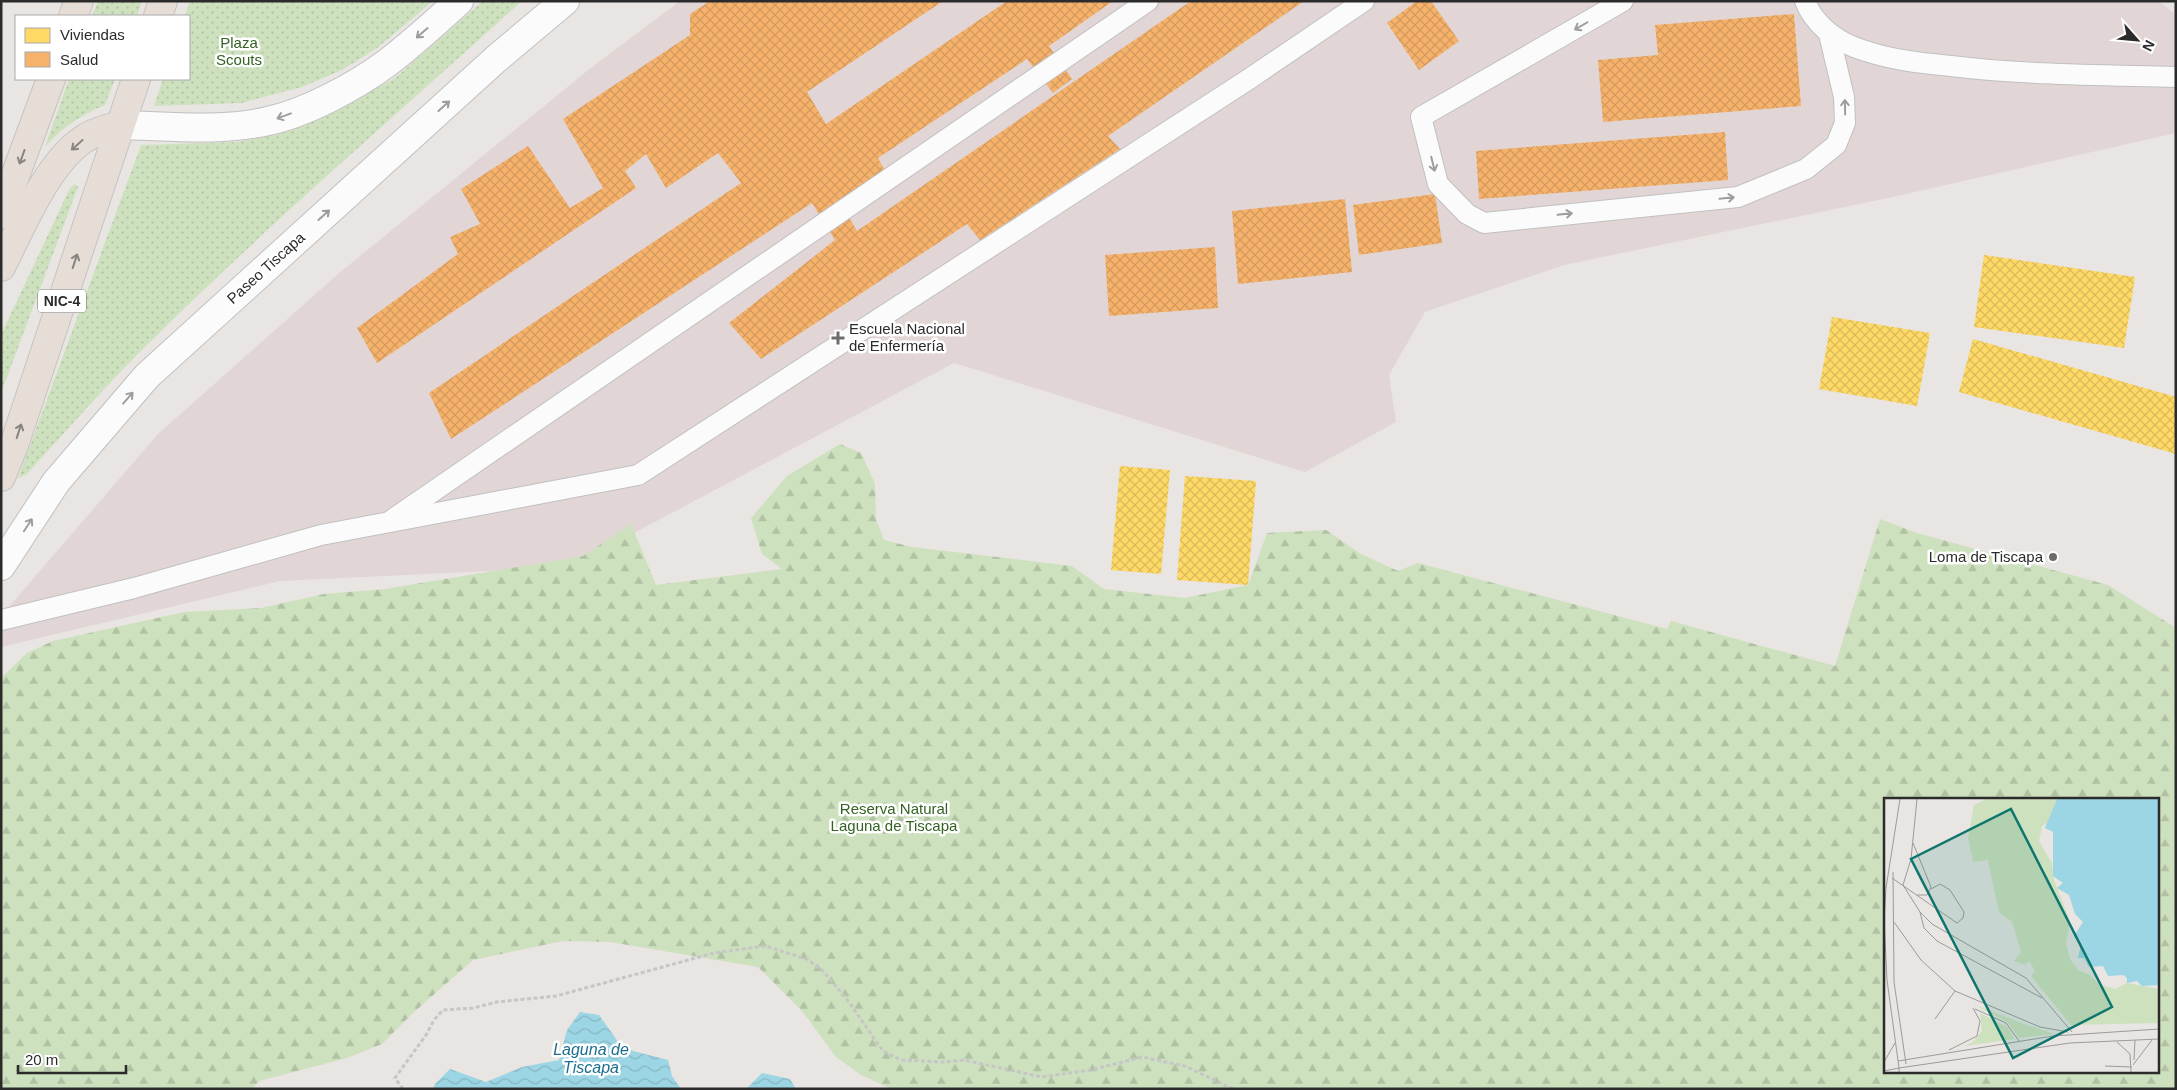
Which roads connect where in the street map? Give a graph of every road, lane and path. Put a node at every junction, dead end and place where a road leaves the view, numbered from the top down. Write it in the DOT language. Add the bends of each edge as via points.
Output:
graph roads {
  1 [pos="79,1"];
  2 [pos="163,1"];
  3 [pos="460,1"];
  4 [pos="565,1"];
  5 [pos="1148,1"];
  6 [pos="1364,1"];
  7 [pos="1623,1"];
  8 [pos="1805,1"];
  9 [pos="73,15"];
  10 [pos="158,15"];
  11 [pos="1829,34"];
  12 [pos="2176,77"];
  13 [pos="51,80"];
  14 [pos="136,80"];
  15 [pos="120,125"];
  16 [pos="1,214"];
  17 [pos="1,268"];
  18 [pos="1,477"];
  19 [pos="386,523"];
  20 [pos="1,566"];
  21 [pos="1,620"];
  22 [pos="403,1089"];
  23 [pos="1233,1089"];
  1 -- 9 [label="highway"];
  2 -- 10 [label="highway"];
  3 -- 15 [label="street, one-way" via="387,63 302,109 269,121 234,126 186,129"];
  20 -- 4 [label="street, Paseo Tiscapa, one-way" via="56,482 147,376 496,59"];
  5 -- 19 [label="lane"];
  6 -- 19 [label="lane" via="1249,79 638,474"];
  7 -- 11 [label="lane, one-way" via="1421,117 1438,184 1467,214 1484,223 1738,196 1806,169 1836,145 1845,123 1844,97"];
  8 -- 11 [label="lane"];
  11 -- 12 [label="lane" via="1853,47 1904,61 2004,73"];
  13 -- 16 [label="highway, one-way"];
  14 -- 15 [label="highway, NIC-4"];
  15 -- 17 [label="highway, one-way" via="95,132 70,151 47,180"];
  18 -- 15 [label="highway, NIC-4, one-way"];
  19 -- 21 [label="lane" via="321,534 134,588"];
  22 -- 23 [label="path" via="395,1078 443,1010 556,996 714,953 765,946 807,959 823,971 883,1051 901,1060 964,1060 1042,1076 1092,1070 1142,1057 1185,1066"];
}
